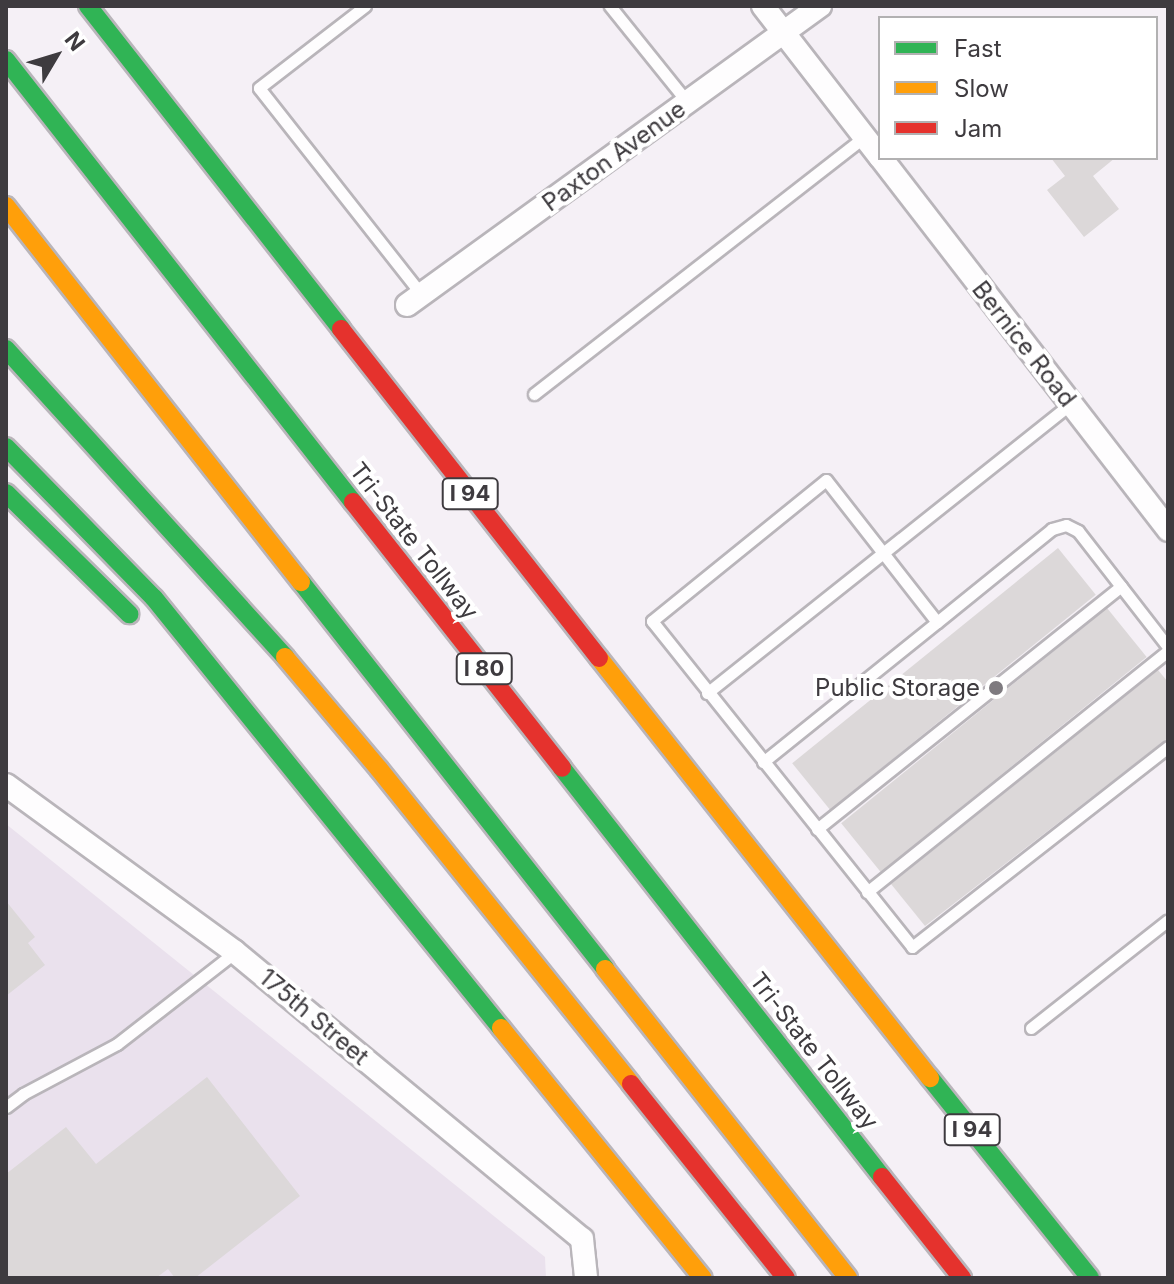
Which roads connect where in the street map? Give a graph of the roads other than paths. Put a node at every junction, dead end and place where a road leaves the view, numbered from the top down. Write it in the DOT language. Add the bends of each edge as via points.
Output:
graph roads {
  1 [pos="88,6"];
  2 [pos="365,6"];
  3 [pos="610,6"];
  4 [pos="763,6"];
  5 [pos="820,6"];
  6 [pos="784,33"];
  7 [pos="6,60"];
  8 [pos="688,103"];
  9 [pos="864,137"];
  10 [pos="878,155"];
  11 [pos="882,160"];
  12 [pos="6,206"];
  13 [pos="414,300"];
  14 [pos="6,349"];
  15 [pos="534,394"];
  16 [pos="1070,404"];
  17 [pos="6,447"];
  18 [pos="6,493"];
  19 [pos="1168,530"];
  20 [pos="882,553"];
  21 [pos="1121,586"];
  22 [pos="937,622"];
  23 [pos="139,623"];
  24 [pos="1168,649"];
  25 [pos="204,690"];
  26 [pos="707,693"];
  27 [pos="1168,747"];
  28 [pos="763,762"];
  29 [pos="6,785"];
  30 [pos="817,829"];
  31 [pos="367,859"];
  32 [pos="867,892"];
  33 [pos="1168,920"];
  34 [pos="235,952"];
  35 [pos="853,982"];
  36 [pos="1031,1028"];
  37 [pos="6,1107"];
  38 [pos="1055,1265"];
  39 [pos="586,1278"];
  40 [pos="703,1278"];
  41 [pos="786,1278"];
  42 [pos="848,1278"];
  43 [pos="962,1278"];
  44 [pos="1090,1278"];
  1 -- 35 [label="highway, I 94"];
  2 -- 13 [label="lane" via="259,88"];
  3 -- 8 [label="lane"];
  4 -- 6 [label="street, Bernice Road"];
  5 -- 6 [label="street, Paxton Avenue"];
  6 -- 8 [label="street, Paxton Avenue"];
  6 -- 9 [label="street, Bernice Road"];
  7 -- 43 [label="highway, Tri-State Tollway / I 80"];
  8 -- 13 [label="street, Paxton Avenue"];
  9 -- 10 [label="street, Bernice Road"];
  9 -- 15 [label="lane"];
  11 -- 16 [label="street, Bernice Road"];
  12 -- 42 [label="highway"];
  14 -- 41 [label="highway" via="239,603 379,769"];
  16 -- 19 [label="street, Bernice Road"];
  16 -- 20 [label="lane"];
  17 -- 31 [label="highway" via="154,598"];
  18 -- 23 [label="highway"];
  20 -- 22 [label="lane"];
  20 -- 26 [label="lane"];
  20 -- 26 [label="lane" via="826,480 652,621"];
  21 -- 22 [label="lane" via="1078,531 1066,525 1052,529"];
  21 -- 24 [label="lane"];
  21 -- 30 [label="lane"];
  22 -- 28 [label="lane"];
  24 -- 32 [label="lane"];
  25 -- 31 [label="highway"];
  26 -- 28 [label="lane"];
  27 -- 32 [label="lane" via="912,947"];
  28 -- 30 [label="lane"];
  29 -- 34 [label="street, 175th Street"];
  30 -- 32 [label="lane"];
  31 -- 40 [label="highway"];
  33 -- 36 [label="lane"];
  34 -- 37 [label="lane" via="117,1044"];
  34 -- 39 [label="street, 175th Street" via="582,1239"];
  35 -- 38 [label="highway"];
  35 -- 44 [label="highway, I 94"];
}
